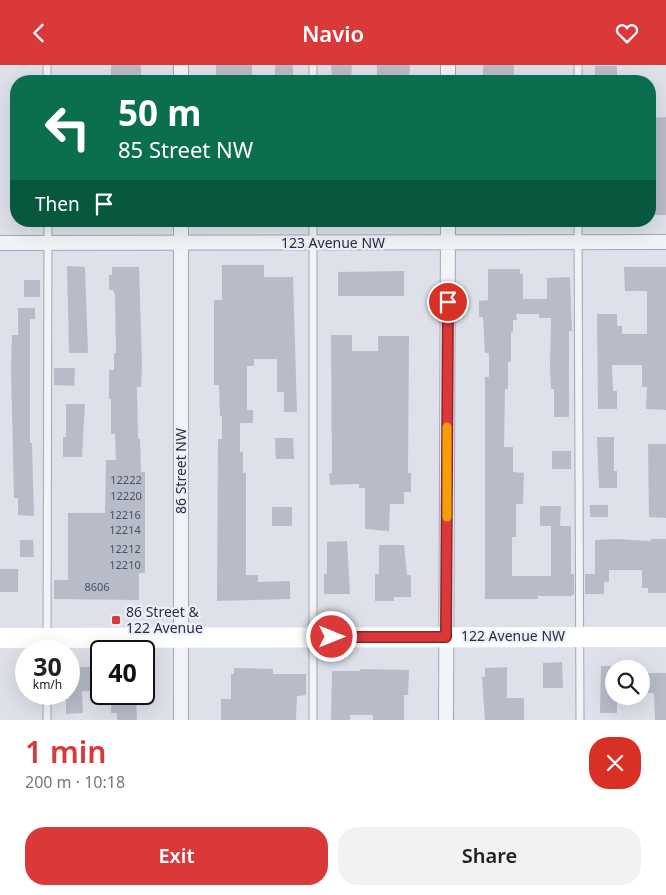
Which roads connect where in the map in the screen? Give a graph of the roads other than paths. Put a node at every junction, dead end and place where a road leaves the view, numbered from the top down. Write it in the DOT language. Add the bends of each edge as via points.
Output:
graph roads {
  1 [pos="48,227"];
  2 [pos="181,227"];
  3 [pos="313,227"];
  4 [pos="448,227"];
  5 [pos="578,227"];
  6 [pos="181,242"];
  7 [pos="578,242"];
  8 [pos="666,242"];
  9 [pos="0,243"];
  10 [pos="48,243"];
  11 [pos="313,243"];
  12 [pos="448,243"];
  13 [pos="181,637"];
  14 [pos="313,637"];
  15 [pos="446,637"];
  16 [pos="580,637"];
  17 [pos="666,637"];
  18 [pos="0,638"];
  19 [pos="16,640"];
  20 [pos="47,640"];
  21 [pos="80,642"];
  22 [pos="47,705"];
  23 [pos="47,720"];
  24 [pos="181,720"];
  25 [pos="313,720"];
  26 [pos="446,720"];
  27 [pos="580,720"];
  1 -- 10 [label="lane"];
  2 -- 6 [label="street, 86 Street NW"];
  3 -- 11 [label="lane"];
  4 -- 12 [label="street"];
  5 -- 7 [label="lane"];
  6 -- 10 [label="street, 123 Avenue NW"];
  6 -- 11 [label="street, 123 Avenue NW"];
  6 -- 13 [label="street, 86 Street NW"];
  7 -- 8 [label="street, 123 Avenue NW"];
  7 -- 12 [label="street, 123 Avenue NW"];
  7 -- 16 [label="lane"];
  9 -- 10 [label="street, 123 Avenue NW"];
  10 -- 20 [label="lane"];
  11 -- 12 [label="street, 123 Avenue NW"];
  11 -- 14 [label="lane"];
  12 -- 15 [label="street"];
  13 -- 14 [label="street, 122 Avenue NW"];
  13 -- 21 [label="street, 122 Avenue NW"];
  13 -- 24 [label="street, 86 Street NW"];
  14 -- 15 [label="street, 122 Avenue NW"];
  14 -- 25 [label="lane"];
  15 -- 16 [label="street, 122 Avenue NW"];
  15 -- 26 [label="street"];
  16 -- 17 [label="street, 122 Avenue NW"];
  16 -- 27 [label="lane"];
  18 -- 19 [label="street, 122 Avenue NW"];
  22 -- 23 [label="lane"];
}
